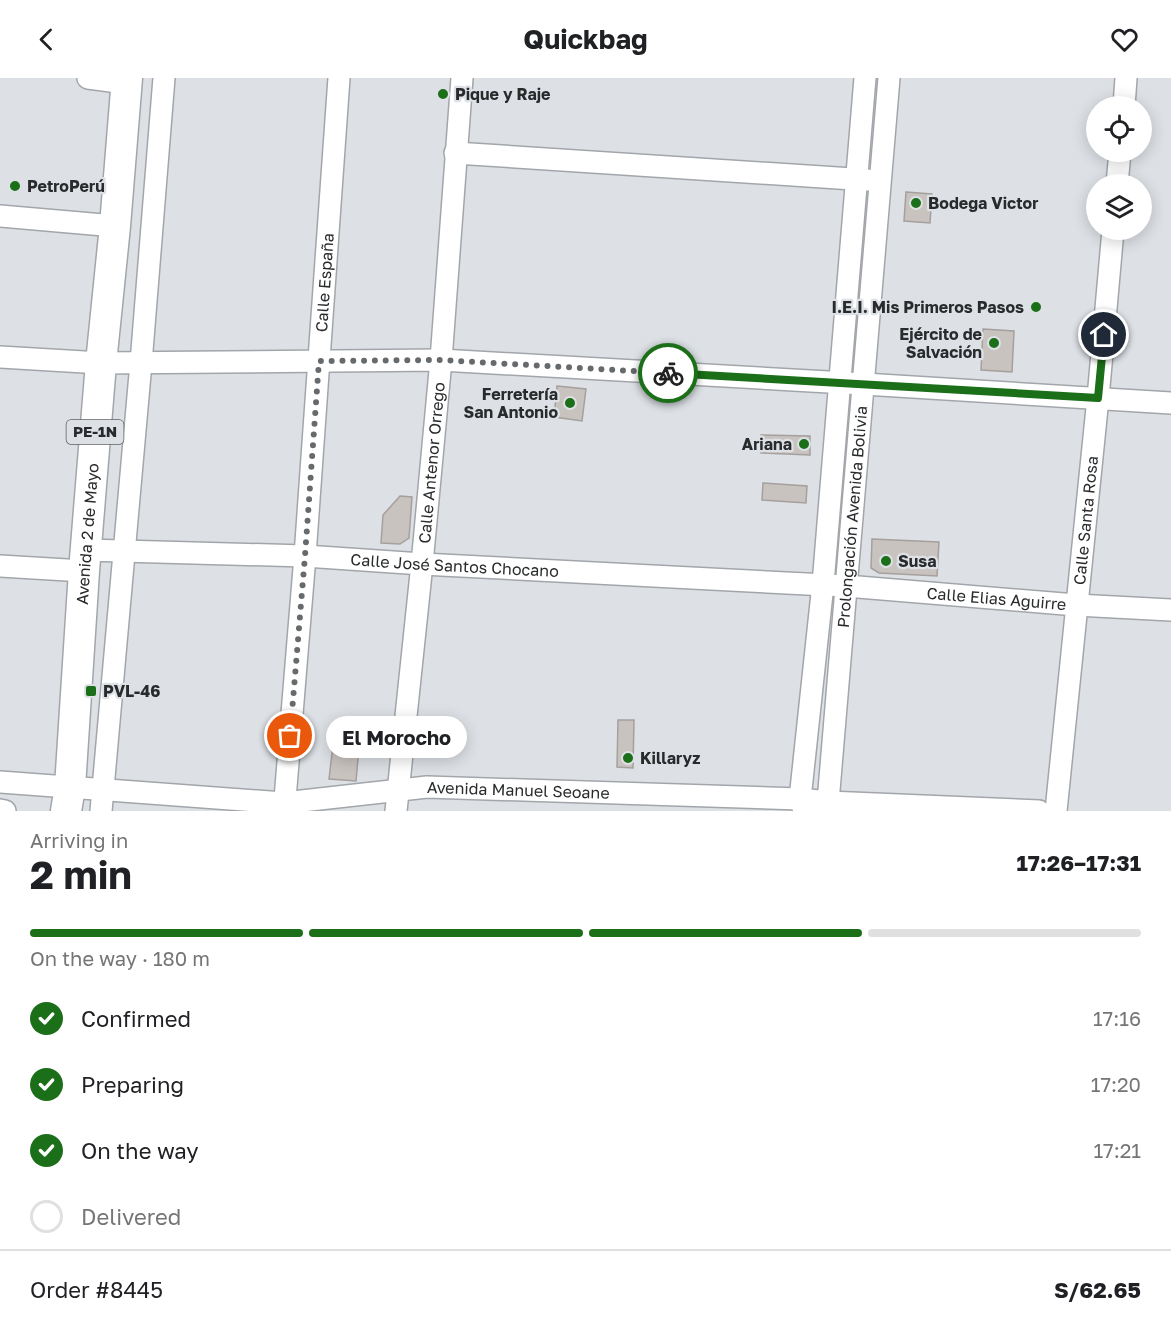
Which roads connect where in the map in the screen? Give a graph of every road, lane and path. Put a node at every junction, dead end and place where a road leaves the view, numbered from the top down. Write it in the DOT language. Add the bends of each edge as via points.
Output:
graph roads {
  1 [pos="88,78"];
  2 [pos="164,78"];
  3 [pos="339,78"];
  4 [pos="462,78"];
  5 [pos="865,78"];
  6 [pos="889,78"];
  7 [pos="1126,78"];
  8 [pos="127,80"];
  9 [pos="1125,96"];
  10 [pos="455,153"];
  11 [pos="856,179"];
  12 [pos="880,180"];
  13 [pos="0,216"];
  14 [pos="115,226"];
  15 [pos="1112,240"];
  16 [pos="0,357"];
  17 [pos="441,360"];
  18 [pos="319,361"];
  19 [pos="101,363"];
  20 [pos="141,363"];
  21 [pos="840,383"];
  22 [pos="864,384"];
  23 [pos="1098,398"];
  24 [pos="1171,404"];
  25 [pos="124,551"];
  26 [pos="305,556"];
  27 [pos="85,560"];
  28 [pos="422,564"];
  29 [pos="0,566"];
  30 [pos="823,584"];
  31 [pos="846,586"];
  32 [pos="1076,605"];
  33 [pos="1171,610"];
  34 [pos="0,782"];
  35 [pos="102,790"];
  36 [pos="68,799"];
  37 [pos="397,801"];
  38 [pos="802,805"];
  39 [pos="831,806"];
  40 [pos="284,807"];
  41 [pos="0,810"];
  42 [pos="5,811"];
  43 [pos="101,811"];
  44 [pos="1039,811"];
  45 [pos="1056,811"];
  1 -- 8 [label="street"];
  2 -- 20 [label="street"];
  3 -- 18 [label="street, Calle España"];
  4 -- 10 [label="street, Calle Antenor Orrego"];
  5 -- 11 [label="street, Prolongación Avenida Bolivia"];
  6 -- 12 [label="street, Prolongación Avenida Bolivia"];
  7 -- 9 [label="street"];
  8 -- 14 [label="highway, Avenida 2 de Mayo / PE-1N"];
  10 -- 11 [label="street"];
  10 -- 17 [label="street, Calle Antenor Orrego"];
  11 -- 12 [label="street"];
  11 -- 21 [label="street, Prolongación Avenida Bolivia"];
  12 -- 22 [label="street, Prolongación Avenida Bolivia"];
  13 -- 14 [label="street"];
  14 -- 19 [label="highway, Avenida 2 de Mayo / PE-1N"];
  15 -- 23 [label="street, Calle Santa Rosa"];
  16 -- 19 [label="street"];
  17 -- 18 [label="street"];
  17 -- 21 [label="street"];
  17 -- 28 [label="street, Calle Antenor Orrego"];
  18 -- 20 [label="street"];
  18 -- 26 [label="street, Calle España"];
  19 -- 20 [label="street"];
  19 -- 27 [label="highway, Avenida 2 de Mayo / PE-1N"];
  20 -- 25 [label="street"];
  21 -- 22 [label="street"];
  21 -- 30 [label="street, Prolongación Avenida Bolivia"];
  22 -- 23 [label="street"];
  22 -- 31 [label="street, Prolongación Avenida Bolivia"];
  23 -- 24 [label="street"];
  23 -- 32 [label="street, Calle Santa Rosa"];
  25 -- 26 [label="street, Calle José Santos Chocano"];
  25 -- 27 [label="street, Calle José Santos Chocano"];
  25 -- 35 [label="street"];
  26 -- 28 [label="street, Calle José Santos Chocano"];
  26 -- 40 [label="street, Calle España"];
  27 -- 29 [label="street, Calle José Santos Chocano"];
  27 -- 36 [label="highway, Avenida 2 de Mayo / PE-1N"];
  28 -- 30 [label="street, Calle José Santos Chocano"];
  28 -- 37 [label="street, Calle Antenor Orrego"];
  30 -- 31 [label="street, Calle Elias Aguirre"];
  30 -- 38 [label="street, Prolongación Avenida Bolivia"];
  31 -- 32 [label="street, Calle Elias Aguirre"];
  31 -- 39 [label="street, Prolongación Avenida Bolivia"];
  32 -- 33 [label="street, Calle Elias Aguirre"];
  32 -- 45 [label="street, Calle Santa Rosa"];
  34 -- 36 [label="street, Avenida Manuel Seoane"];
  35 -- 36 [label="street, Avenida Manuel Seoane"];
  35 -- 40 [label="street, Avenida Manuel Seoane"];
  35 -- 43 [label="street"];
  37 -- 38 [label="street, Avenida Manuel Seoane" via="427,787"];
  37 -- 40 [label="street, Avenida Manuel Seoane"];
  38 -- 39 [label="street, Avenida Manuel Seoane"];
  39 -- 44 [label="street, Avenida Manuel Seoane"];
  41 -- 42 [label="street"];
}
